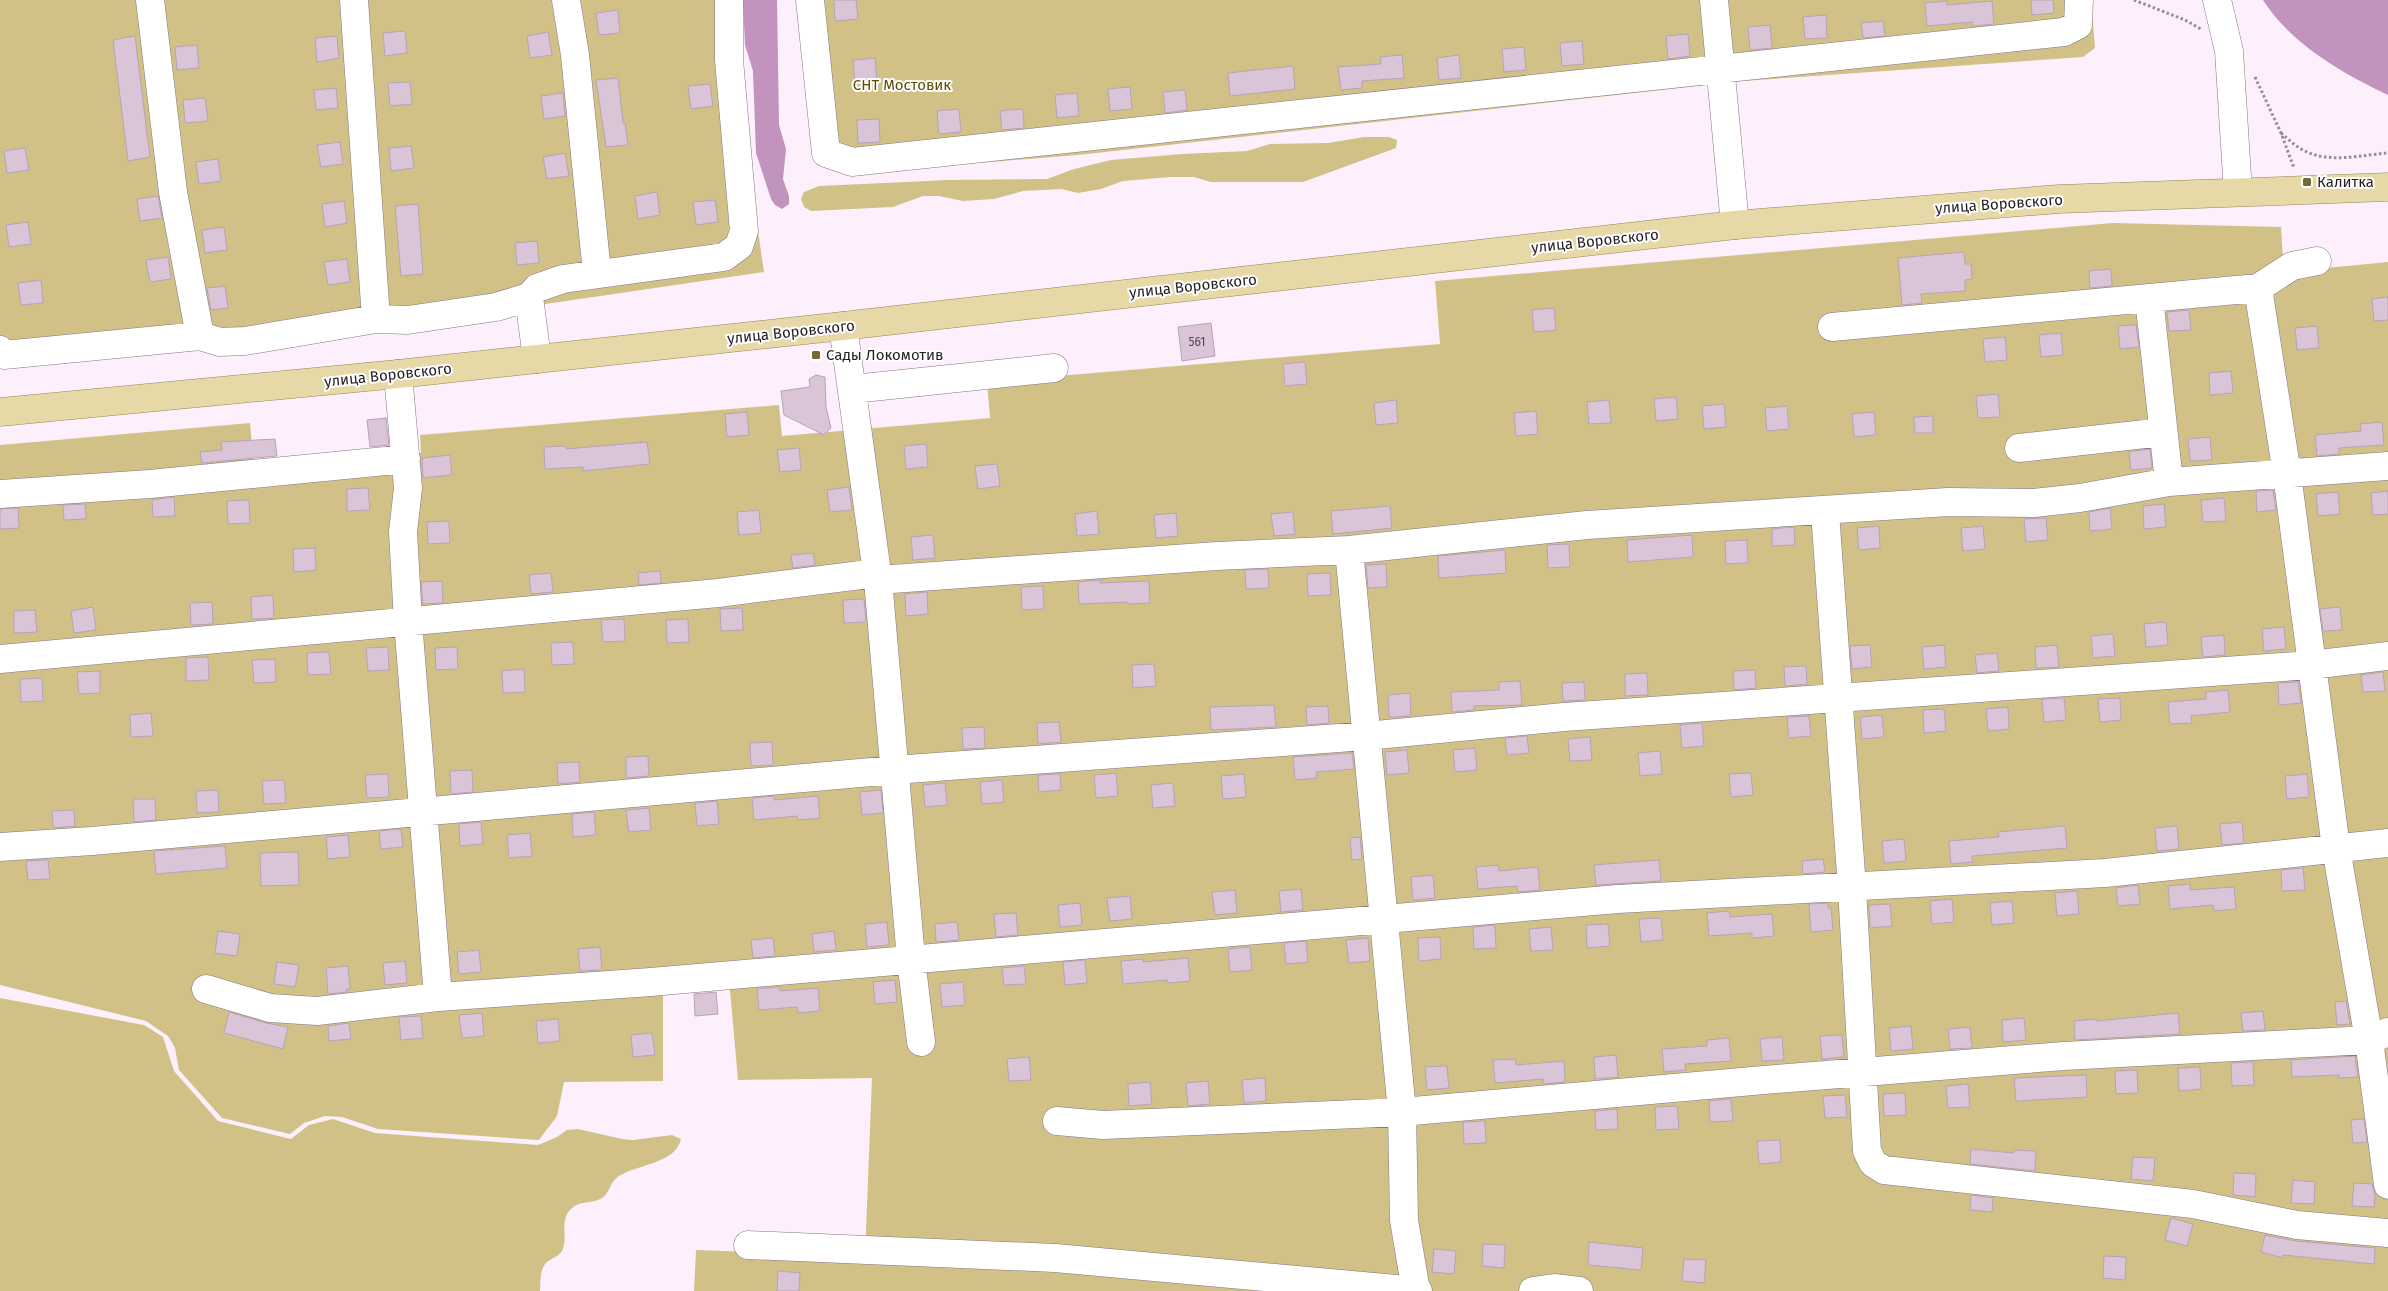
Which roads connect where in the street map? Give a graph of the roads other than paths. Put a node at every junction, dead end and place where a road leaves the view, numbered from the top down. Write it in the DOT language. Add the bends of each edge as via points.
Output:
graph roads {
  1 [pos="150,0"];
  2 [pos="354,0"];
  3 [pos="566,0"];
  4 [pos="729,0"];
  5 [pos="810,0"];
  6 [pos="1714,0"];
  7 [pos="2079,0"];
  8 [pos="2217,0"];
  9 [pos="1720,68"];
  10 [pos="2388,187"];
  11 [pos="2238,192"];
  12 [pos="1735,225"];
  13 [pos="2317,261"];
  14 [pos="597,273"];
  15 [pos="2258,288"];
  16 [pos="529,297"];
  17 [pos="2149,298"];
  18 [pos="376,319"];
  19 [pos="843,326"];
  20 [pos="1832,327"];
  21 [pos="200,336"];
  22 [pos="0,350"];
  23 [pos="538,359"];
  24 [pos="1054,368"];
  25 [pos="398,374"];
  26 [pos="853,389"];
  27 [pos="0,412"];
  28 [pos="2163,432"];
  29 [pos="2019,448"];
  30 [pos="406,459"];
  31 [pos="2388,466"];
  32 [pos="2286,474"];
  33 [pos="2169,482"];
  34 [pos="0,494"];
  35 [pos="1825,512"];
  36 [pos="1349,550"];
  37 [pos="877,576"];
  38 [pos="408,622"];
  39 [pos="2388,656"];
  40 [pos="0,660"];
  41 [pos="2311,665"];
  42 [pos="1838,698"];
  43 [pos="1366,736"];
  44 [pos="894,770"];
  45 [pos="424,811"];
  46 [pos="2388,843"];
  47 [pos="0,847"];
  48 [pos="2336,848"];
  49 [pos="1852,888"];
  50 [pos="1385,920"];
  51 [pos="912,960"];
  52 [pos="206,989"];
  53 [pos="438,998"];
  54 [pos="2378,1036"];
  55 [pos="921,1042"];
  56 [pos="1862,1073"];
  57 [pos="1402,1112"];
  58 [pos="1057,1121"];
  59 [pos="2387,1177"];
  60 [pos="2388,1233"];
  61 [pos="748,1245"];
  62 [pos="1417,1291"];
  63 [pos="1532,1291"];
  64 [pos="1579,1291"];
  1 -- 21 [label="lane" via="173,192"];
  2 -- 18 [label="lane"];
  3 -- 14 [label="lane" via="575,55"];
  4 -- 14 [label="lane" via="729,60 744,231 739,246 724,257"];
  5 -- 9 [label="lane" via="826,153 852,162"];
  6 -- 9 [label="lane"];
  7 -- 9 [label="lane" via="2078,26 2064,32"];
  8 -- 11 [label="lane" via="2227,45"];
  9 -- 12 [label="lane"];
  10 -- 11 [label="main road, улица Воровского"];
  11 -- 12 [label="main road, улица Воровского" via="2059,199"];
  12 -- 19 [label="main road, улица Воровского"];
  13 -- 15 [label="lane" via="2292,266"];
  14 -- 16 [label="lane" via="537,288"];
  15 -- 17 [label="lane"];
  15 -- 32 [label="lane"];
  16 -- 18 [label="lane" via="496,307 408,320"];
  16 -- 23 [label="lane"];
  17 -- 20 [label="lane"];
  17 -- 28 [label="lane"];
  18 -- 21 [label="lane" via="244,341 220,342"];
  19 -- 23 [label="main road, улица Воровского"];
  19 -- 26 [label="lane"];
  21 -- 22 [label="lane" via="4,355"];
  23 -- 25 [label="main road, улица Воровского"];
  24 -- 26 [label="lane"];
  25 -- 27 [label="main road, улица Воровского"];
  25 -- 30 [label="lane"];
  26 -- 37 [label="lane"];
  28 -- 29 [label="lane"];
  28 -- 33 [label="lane"];
  30 -- 34 [label="lane" via="150,484"];
  30 -- 38 [label="lane" via="408,488 403,532"];
  31 -- 32 [label="lane"];
  32 -- 33 [label="lane"];
  32 -- 41 [label="lane"];
  33 -- 35 [label="lane" via="2034,503 1948,502"];
  35 -- 36 [label="lane" via="1587,525"];
  35 -- 42 [label="lane"];
  36 -- 37 [label="lane"];
  36 -- 43 [label="lane"];
  37 -- 38 [label="lane"];
  37 -- 44 [label="lane"];
  38 -- 40 [label="lane"];
  38 -- 45 [label="lane"];
  39 -- 41 [label="lane"];
  41 -- 42 [label="lane"];
  41 -- 48 [label="lane"];
  42 -- 43 [label="lane" via="1564,717"];
  42 -- 49 [label="lane"];
  43 -- 44 [label="lane"];
  43 -- 50 [label="lane"];
  44 -- 45 [label="lane"];
  44 -- 51 [label="lane"];
  45 -- 47 [label="lane"];
  45 -- 53 [label="lane"];
  46 -- 48 [label="lane"];
  48 -- 49 [label="lane" via="2104,873"];
  48 -- 54 [label="lane"];
  49 -- 50 [label="lane" via="1618,900"];
  49 -- 56 [label="lane"];
  50 -- 51 [label="lane"];
  50 -- 57 [label="lane"];
  51 -- 53 [label="lane"];
  51 -- 55 [label="lane"];
  52 -- 53 [label="lane" via="270,1008 316,1011"];
  54 -- 56 [label="lane" via="2064,1056"];
  54 -- 59 [label="lane"];
  56 -- 57 [label="lane"];
  56 -- 60 [label="lane" via="1867,1151 1873,1164 1884,1170 2192,1204 2297,1225"];
  57 -- 58 [label="lane" via="1103,1125"];
  57 -- 62 [label="lane" via="1404,1220"];
  61 -- 62 [label="lane" via="1055,1258"];
  63 -- 64 [label="lane" via="1554,1288"];
}
